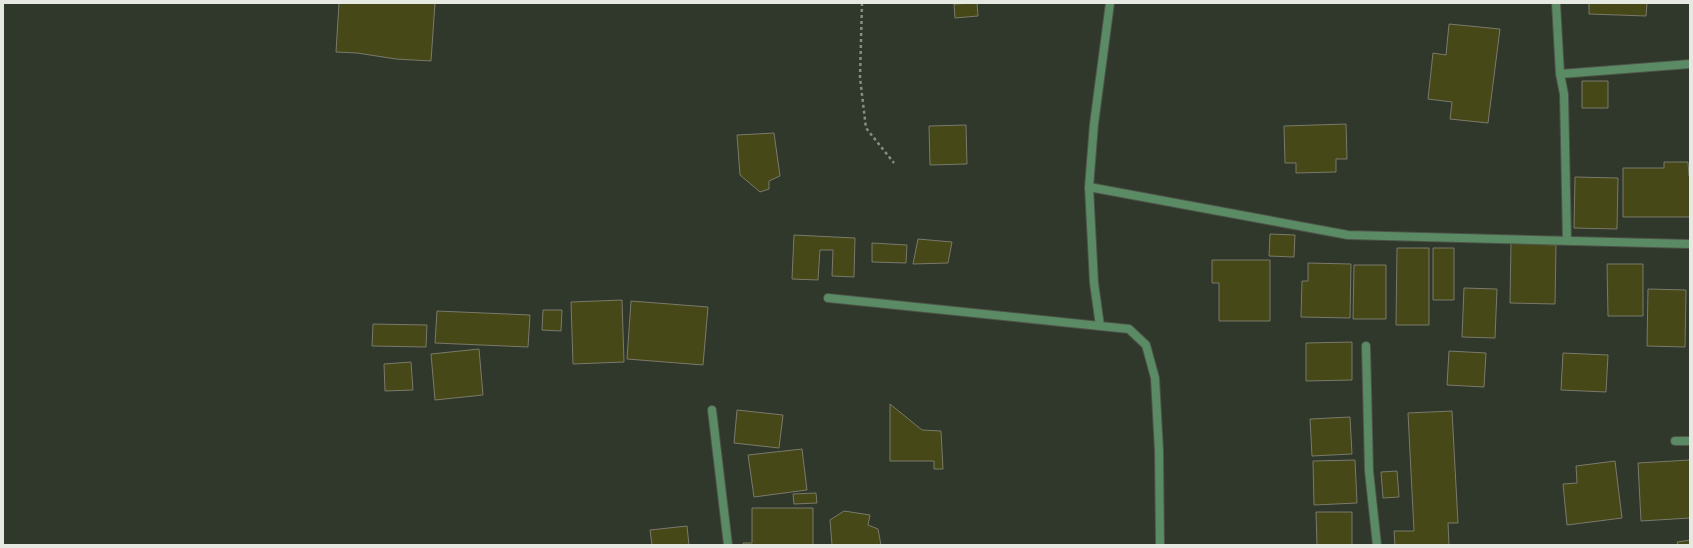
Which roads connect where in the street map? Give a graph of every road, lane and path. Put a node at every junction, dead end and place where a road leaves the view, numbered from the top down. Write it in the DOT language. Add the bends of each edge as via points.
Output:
graph roads {
  1 [pos="862,3"];
  2 [pos="1110,3"];
  3 [pos="1556,3"];
  4 [pos="1690,64"];
  5 [pos="1560,74"];
  6 [pos="894,163"];
  7 [pos="1089,187"];
  8 [pos="1567,240"];
  9 [pos="1690,244"];
  10 [pos="828,298"];
  11 [pos="1100,326"];
  12 [pos="1366,346"];
  13 [pos="712,410"];
  14 [pos="1675,441"];
  15 [pos="1690,442"];
  16 [pos="728,545"];
  17 [pos="1160,545"];
  18 [pos="1376,545"];
  1 -- 6 [label="path" via="860,78 866,128"];
  2 -- 7 [label="street" via="1094,124"];
  3 -- 5 [label="street"];
  4 -- 5 [label="street"];
  5 -- 8 [label="street" via="1564,94"];
  7 -- 8 [label="street" via="1348,235"];
  7 -- 11 [label="street" via="1094,283"];
  8 -- 9 [label="street"];
  10 -- 11 [label="street"];
  11 -- 17 [label="street" via="1129,329 1146,345 1155,378"];
  12 -- 18 [label="street" via="1369,471"];
  13 -- 16 [label="street"];
  14 -- 15 [label="street"];
}
